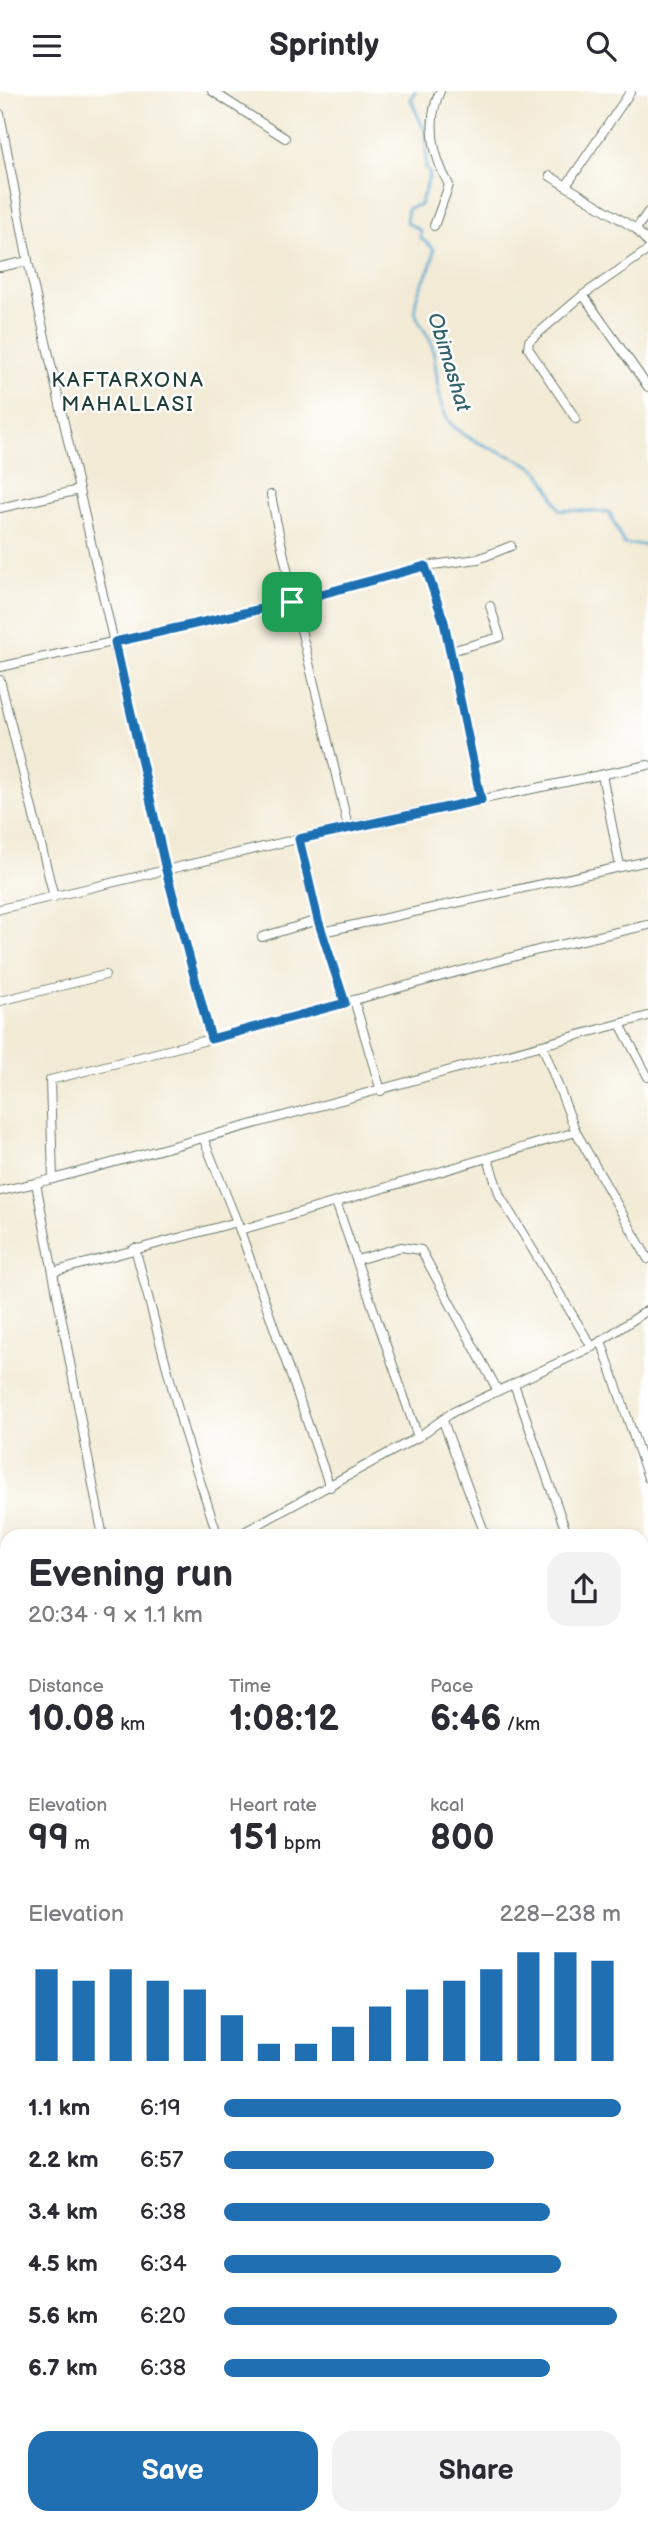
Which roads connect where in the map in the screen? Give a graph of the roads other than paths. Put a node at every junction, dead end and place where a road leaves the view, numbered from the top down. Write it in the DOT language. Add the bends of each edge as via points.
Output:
graph roads {
  1 [pos="212,91"];
  2 [pos="440,91"];
  3 [pos="631,91"];
  4 [pos="0,115"];
  5 [pos="285,138"];
  6 [pos="550,176"];
  7 [pos="566,186"];
  8 [pos="648,212"];
  9 [pos="434,226"];
  10 [pos="636,229"];
  11 [pos="648,243"];
  12 [pos="648,250"];
  13 [pos="28,261"];
  14 [pos="0,267"];
  15 [pos="583,295"];
  16 [pos="648,387"];
  17 [pos="576,419"];
  18 [pos="79,490"];
  19 [pos="271,495"];
  20 [pos="0,508"];
  21 [pos="511,546"];
  22 [pos="425,566"];
  23 [pos="292,602"];
  24 [pos="490,606"];
  25 [pos="115,642"];
  26 [pos="451,651"];
  27 [pos="0,667"];
  28 [pos="0,680"];
  29 [pos="648,765"];
  30 [pos="602,775"];
  31 [pos="481,800"];
  32 [pos="348,827"];
  33 [pos="299,839"];
  34 [pos="648,861"];
  35 [pos="620,866"];
  36 [pos="166,870"];
  37 [pos="54,897"];
  38 [pos="0,909"];
  39 [pos="318,920"];
  40 [pos="648,925"];
  41 [pos="322,932"];
  42 [pos="262,937"];
  43 [pos="105,975"];
  44 [pos="0,1001"];
  45 [pos="350,1002"];
  46 [pos="648,1016"];
  47 [pos="620,1024"];
  48 [pos="211,1039"];
  49 [pos="543,1047"];
  50 [pos="648,1077"];
  51 [pos="381,1091"];
  52 [pos="576,1132"];
  53 [pos="204,1140"];
  54 [pos="488,1159"];
  55 [pos="53,1179"];
  56 [pos="36,1183"];
  57 [pos="0,1191"];
  58 [pos="336,1202"];
  59 [pos="237,1221"];
  60 [pos="135,1248"];
  61 [pos="648,1259"];
  62 [pos="357,1260"];
  63 [pos="53,1272"];
  64 [pos="648,1310"];
  65 [pos="601,1341"];
  66 [pos="592,1347"];
  67 [pos="514,1384"];
  68 [pos="498,1391"];
  69 [pos="443,1421"];
  70 [pos="418,1437"];
  71 [pos="648,1478"];
  72 [pos="330,1487"];
  73 [pos="101,1529"];
  74 [pos="215,1529"];
  75 [pos="249,1529"];
  76 [pos="483,1529"];
  77 [pos="565,1529"];
  1 -- 5 [label="street"];
  2 -- 9 [label="street" via="431,110 434,144 449,185"];
  3 -- 7 [label="street"];
  4 -- 13 [label="street"];
  6 -- 7 [label="street"];
  7 -- 10 [label="street"];
  8 -- 10 [label="street"];
  10 -- 11 [label="street"];
  12 -- 15 [label="street"];
  13 -- 14 [label="street"];
  13 -- 18 [label="street"];
  15 -- 16 [label="street"];
  15 -- 17 [label="street" via="529,341 528,348"];
  18 -- 20 [label="street"];
  18 -- 25 [label="street"];
  19 -- 23 [label="street"];
  21 -- 22 [label="street" via="478,559"];
  22 -- 23 [label="street"];
  22 -- 26 [label="street"];
  23 -- 25 [label="street"];
  23 -- 32 [label="street" via="315,678"];
  24 -- 26 [label="street" via="500,637"];
  25 -- 27 [label="street"];
  25 -- 36 [label="street"];
  26 -- 31 [label="street"];
  28 -- 37 [label="street"];
  29 -- 30 [label="street"];
  30 -- 31 [label="street"];
  30 -- 35 [label="street"];
  31 -- 32 [label="street"];
  32 -- 33 [label="street"];
  33 -- 36 [label="street"];
  33 -- 39 [label="street"];
  34 -- 35 [label="street"];
  35 -- 41 [label="street"];
  36 -- 37 [label="street"];
  36 -- 48 [label="street"];
  37 -- 38 [label="street"];
  39 -- 41 [label="street"];
  39 -- 42 [label="street"];
  40 -- 45 [label="street"];
  41 -- 45 [label="street"];
  43 -- 44 [label="street"];
  45 -- 48 [label="street"];
  45 -- 51 [label="street"];
  46 -- 47 [label="street"];
  47 -- 49 [label="street"];
  47 -- 50 [label="street"];
  48 -- 55 [label="street" via="50,1080"];
  49 -- 51 [label="street"];
  49 -- 52 [label="street"];
  51 -- 53 [label="street"];
  52 -- 54 [label="street"];
  52 -- 61 [label="street"];
  53 -- 55 [label="street"];
  53 -- 59 [label="street"];
  54 -- 58 [label="street"];
  54 -- 66 [label="street" via="500,1196"];
  55 -- 56 [label="street"];
  56 -- 57 [label="street"];
  56 -- 63 [label="street"];
  58 -- 59 [label="street" via="240,1230"];
  58 -- 62 [label="street"];
  59 -- 60 [label="street"];
  59 -- 72 [label="street"];
  60 -- 63 [label="street"];
  60 -- 74 [label="street"];
  62 -- 68 [label="street" via="401,1247 421,1250"];
  62 -- 70 [label="street"];
  63 -- 73 [label="street"];
  64 -- 65 [label="street"];
  65 -- 66 [label="street"];
  65 -- 71 [label="street"];
  66 -- 67 [label="street"];
  67 -- 68 [label="street"];
  67 -- 77 [label="street"];
  68 -- 69 [label="street"];
  69 -- 70 [label="street"];
  69 -- 76 [label="street"];
  70 -- 72 [label="street"];
  72 -- 75 [label="street"];
}
